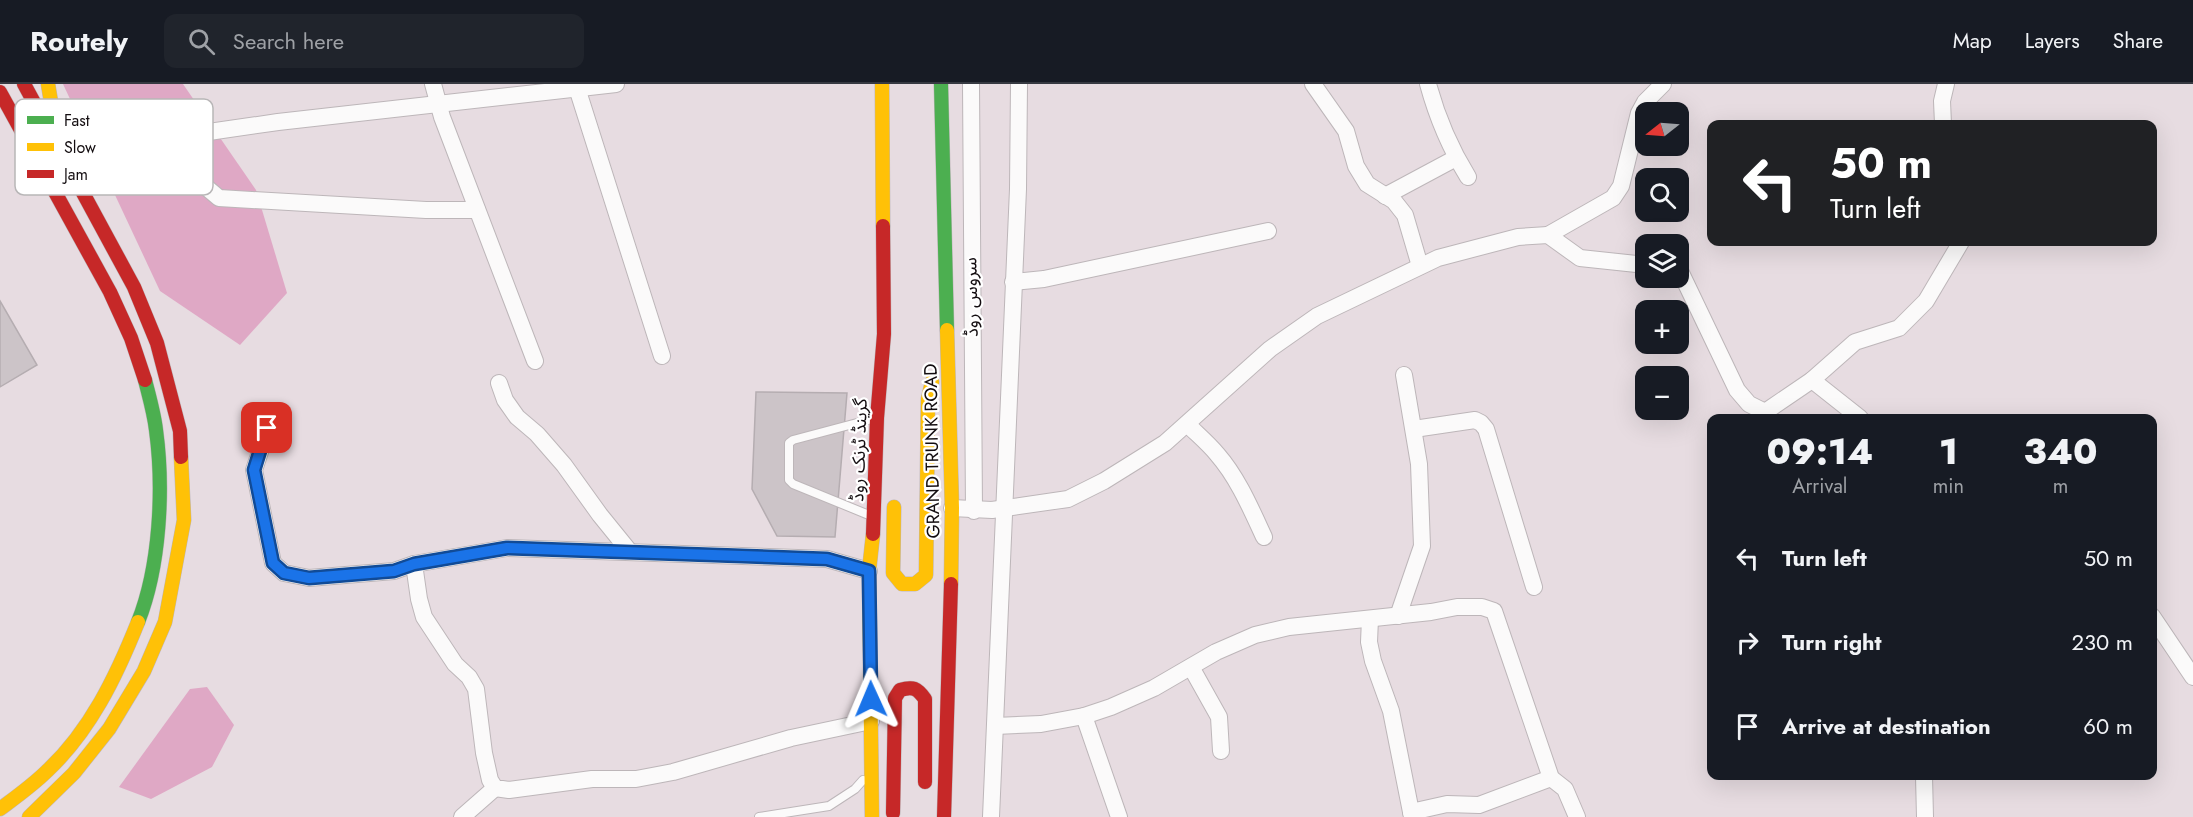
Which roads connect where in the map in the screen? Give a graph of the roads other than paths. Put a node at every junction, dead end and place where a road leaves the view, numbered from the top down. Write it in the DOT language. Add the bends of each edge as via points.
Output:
graph roads {
  1 [pos="24,84"];
  2 [pos="48,84"];
  3 [pos="434,84"];
  4 [pos="616,84"];
  5 [pos="882,84"];
  6 [pos="941,84"];
  7 [pos="971,84"];
  8 [pos="1019,84"];
  9 [pos="1313,84"];
  10 [pos="1428,84"];
  11 [pos="1663,84"];
  12 [pos="1946,84"];
  13 [pos="577,88"];
  14 [pos="0,92"];
  15 [pos="32,99"];
  16 [pos="51,99"];
  17 [pos="438,104"];
  18 [pos="15,119"];
  19 [pos="1943,120"];
  20 [pos="213,132"];
  21 [pos="1456,158"];
  22 [pos="1468,177"];
  23 [pos="213,193"];
  24 [pos="57,195"];
  25 [pos="83,195"];
  26 [pos="1385,196"];
  27 [pos="477,210"];
  28 [pos="1268,231"];
  29 [pos="1548,235"];
  30 [pos="1959,246"];
  31 [pos="1635,264"];
  32 [pos="1420,266"];
  33 [pos="1013,282"];
  34 [pos="1688,288"];
  35 [pos="947,326"];
  36 [pos="884,334"];
  37 [pos="662,356"];
  38 [pos="535,361"];
  39 [pos="1404,375"];
  40 [pos="1812,380"];
  41 [pos="499,383"];
  42 [pos="893,397"];
  43 [pos="1763,414"];
  44 [pos="1765,414"];
  45 [pos="1855,414"];
  46 [pos="877,417"];
  47 [pos="1187,424"];
  48 [pos="267,428"];
  49 [pos="1414,429"];
  50 [pos="894,490"];
  51 [pos="952,508"];
  52 [pos="1004,508"];
  53 [pos="974,511"];
  54 [pos="874,518"];
  55 [pos="1264,537"];
  56 [pos="630,552"];
  57 [pos="414,564"];
  58 [pos="869,571"];
  59 [pos="1534,587"];
  60 [pos="1398,616"];
  61 [pos="1370,619"];
  62 [pos="2157,623"];
  63 [pos="1191,667"];
  64 [pos="2193,677"];
  65 [pos="1084,716"];
  66 [pos="871,721"];
  67 [pos="995,726"];
  68 [pos="1221,751"];
  69 [pos="872,771"];
  70 [pos="1551,778"];
  71 [pos="1924,780"];
  72 [pos="495,788"];
  73 [pos="925,794"];
  74 [pos="0,810"];
  75 [pos="35,815"];
  76 [pos="1412,815"];
  77 [pos="462,817"];
  78 [pos="759,817"];
  79 [pos="872,817"];
  80 [pos="893,817"];
  81 [pos="944,817"];
  82 [pos="991,817"];
  83 [pos="1119,817"];
  84 [pos="1578,817"];
  85 [pos="1925,817"];
  1 -- 15 [label="main road"];
  2 -- 16 [label="main road"];
  3 -- 17 [label="street"];
  4 -- 13 [label="street"];
  5 -- 36 [label="main road, گرینڈ ٹرنک روڈ"];
  6 -- 35 [label="main road, GRAND TRUNK ROAD"];
  7 -- 53 [label="street, سروس روڈ"];
  8 -- 33 [label="street"];
  9 -- 26 [label="street" via="1346,130 1356,166 1367,184"];
  10 -- 21 [label="street"];
  11 -- 29 [label="street" via="1639,113 1621,186 1613,198"];
  12 -- 19 [label="street"];
  13 -- 17 [label="street"];
  13 -- 37 [label="street"];
  14 -- 18 [label="main road"];
  17 -- 20 [label="street"];
  17 -- 27 [label="street"];
  21 -- 22 [label="street"];
  21 -- 26 [label="street"];
  23 -- 27 [label="street" via="219,198"];
  24 -- 74 [label="main road" via="109,290 143,371 153,416 161,500 151,577 140,621 112,687 57,762"];
  25 -- 75 [label="main road" via="134,287 157,343 180,431 184,520 165,622 144,671 109,729"];
  26 -- 32 [label="street" via="1405,215"];
  27 -- 38 [label="street"];
  28 -- 33 [label="street" via="1044,279"];
  29 -- 31 [label="street" via="1580,258"];
  29 -- 32 [label="street" via="1518,237"];
  30 -- 40 [label="street" via="1926,301 1899,327 1855,342"];
  32 -- 47 [label="street" via="1317,316 1270,349"];
  33 -- 52 [label="street"];
  34 -- 43 [label="street" via="1737,390"];
  35 -- 50 [label="main road" via="928,399 926,575 915,584 902,584 893,573"];
  35 -- 51 [label="main road, GRAND TRUNK ROAD"];
  36 -- 42 [label="main road"];
  36 -- 46 [label="main road, گرینڈ ٹرنک روڈ"];
  39 -- 49 [label="street"];
  40 -- 44 [label="street"];
  40 -- 45 [label="street"];
  41 -- 56 [label="street" via="517,417 564,465"];
  46 -- 54 [label="main road, گرینڈ ٹرنک روڈ"];
  46 -- 54 [label="lane" via="789,443 789,480 793,484"];
  47 -- 52 [label="street" via="1165,443 1068,499"];
  47 -- 55 [label="street" via="1225,464"];
  48 -- 57 [label="street" via="254,470 273,563 278,568 309,578 394,571"];
  49 -- 59 [label="street" via="1475,420 1486,429"];
  49 -- 60 [label="street" via="1422,546"];
  51 -- 53 [label="street"];
  51 -- 81 [label="main road, GRAND TRUNK ROAD"];
  52 -- 53 [label="street"];
  52 -- 67 [label="street"];
  54 -- 58 [label="main road, گرینڈ ٹرنک روڈ"];
  56 -- 57 [label="street" via="507,548"];
  56 -- 58 [label="street" via="827,559"];
  57 -- 72 [label="street" via="424,617 476,689 484,753"];
  58 -- 66 [label="main road, گرینڈ ٹرنک روڈ"];
  60 -- 61 [label="street"];
  60 -- 70 [label="street" via="1457,607 1482,606 1494,611"];
  61 -- 63 [label="street" via="1289,627 1255,635"];
  61 -- 76 [label="street" via="1373,661 1391,711"];
  62 -- 64 [label="street"];
  63 -- 65 [label="street" via="1154,688"];
  63 -- 68 [label="street" via="1219,717"];
  65 -- 67 [label="street" via="1041,724"];
  65 -- 83 [label="street"];
  66 -- 69 [label="main road, گرینڈ ٹرنک روڈ"];
  66 -- 72 [label="street" via="636,779 606,777 509,790"];
  67 -- 82 [label="street"];
  69 -- 78 [label="lane" via="855,789 829,806"];
  69 -- 79 [label="main road, گرینڈ ٹرنک روڈ"];
  70 -- 76 [label="street" via="1479,805 1447,804"];
  70 -- 84 [label="street" via="1564,789"];
  71 -- 85 [label="street"];
  72 -- 77 [label="street"];
  73 -- 80 [label="main road" via="925,699 918,689 911,687 900,690 895,698"];
}
